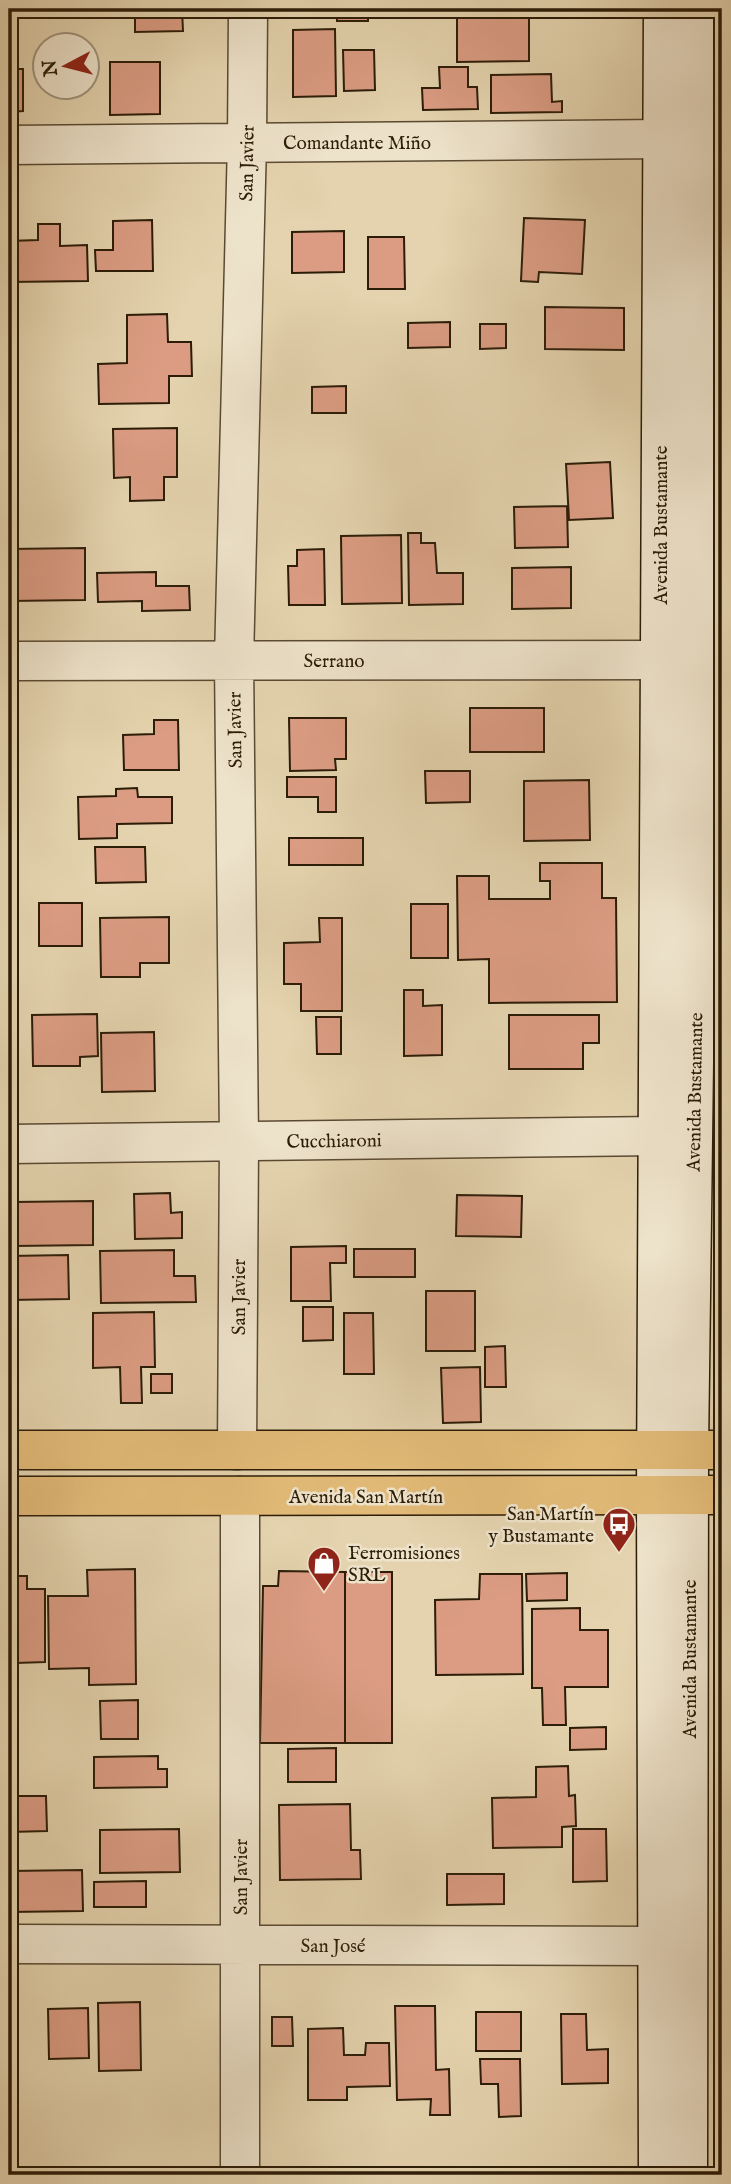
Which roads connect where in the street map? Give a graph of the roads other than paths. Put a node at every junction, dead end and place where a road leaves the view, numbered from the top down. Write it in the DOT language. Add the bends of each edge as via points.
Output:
graph roads {
  1 [pos="248,9"];
  2 [pos="663,9"];
  3 [pos="698,9"];
  4 [pos="662,139"];
  5 [pos="247,142"];
  6 [pos="9,145"];
  7 [pos="710,326"];
  8 [pos="233,660"];
  9 [pos="660,660"];
  10 [pos="9,661"];
  11 [pos="709,907"];
  12 [pos="659,1136"];
  13 [pos="239,1141"];
  14 [pos="9,1144"];
  15 [pos="9,1450"];
  16 [pos="237,1450"];
  17 [pos="689,1450"];
  18 [pos="689,1495"];
  19 [pos="9,1496"];
  20 [pos="240,1496"];
  21 [pos="9,1944"];
  22 [pos="240,1945"];
  23 [pos="658,1946"];
  24 [pos="240,2175"];
  25 [pos="658,2175"];
  26 [pos="688,2175"];
  1 -- 5 [label="street, San Javier"];
  2 -- 4 [label="street, Avenida Bustamante"];
  3 -- 7 [label="street, Avenida Bustamante"];
  4 -- 5 [label="street, Comandante Miño"];
  4 -- 9 [label="street, Avenida Bustamante"];
  5 -- 6 [label="street, Comandante Miño"];
  5 -- 8 [label="street, San Javier"];
  7 -- 11 [label="street, Avenida Bustamante"];
  8 -- 9 [label="street, Serrano"];
  8 -- 10 [label="street, Serrano"];
  8 -- 13 [label="street, San Javier"];
  9 -- 12 [label="street, Avenida Bustamante"];
  11 -- 17 [label="street, Avenida Bustamante"];
  12 -- 13 [label="street, Cucchiaroni"];
  12 -- 17 [label="street, Avenida Bustamante"];
  13 -- 14 [label="street, Cucchiaroni"];
  13 -- 16 [label="street, San Javier"];
  15 -- 16 [label="main road"];
  16 -- 17 [label="main road"];
  17 -- 18 [label="street, Avenida Bustamante"];
  18 -- 20 [label="main road, Avenida San Martín"];
  18 -- 23 [label="street, Avenida Bustamante"];
  18 -- 26 [label="street, Avenida Bustamante"];
  19 -- 20 [label="main road, Avenida San Martín"];
  20 -- 22 [label="street, San Javier"];
  21 -- 22 [label="street, San José"];
  22 -- 23 [label="street, San José"];
  22 -- 24 [label="street, San Javier"];
  23 -- 25 [label="street, Avenida Bustamante"];
}
